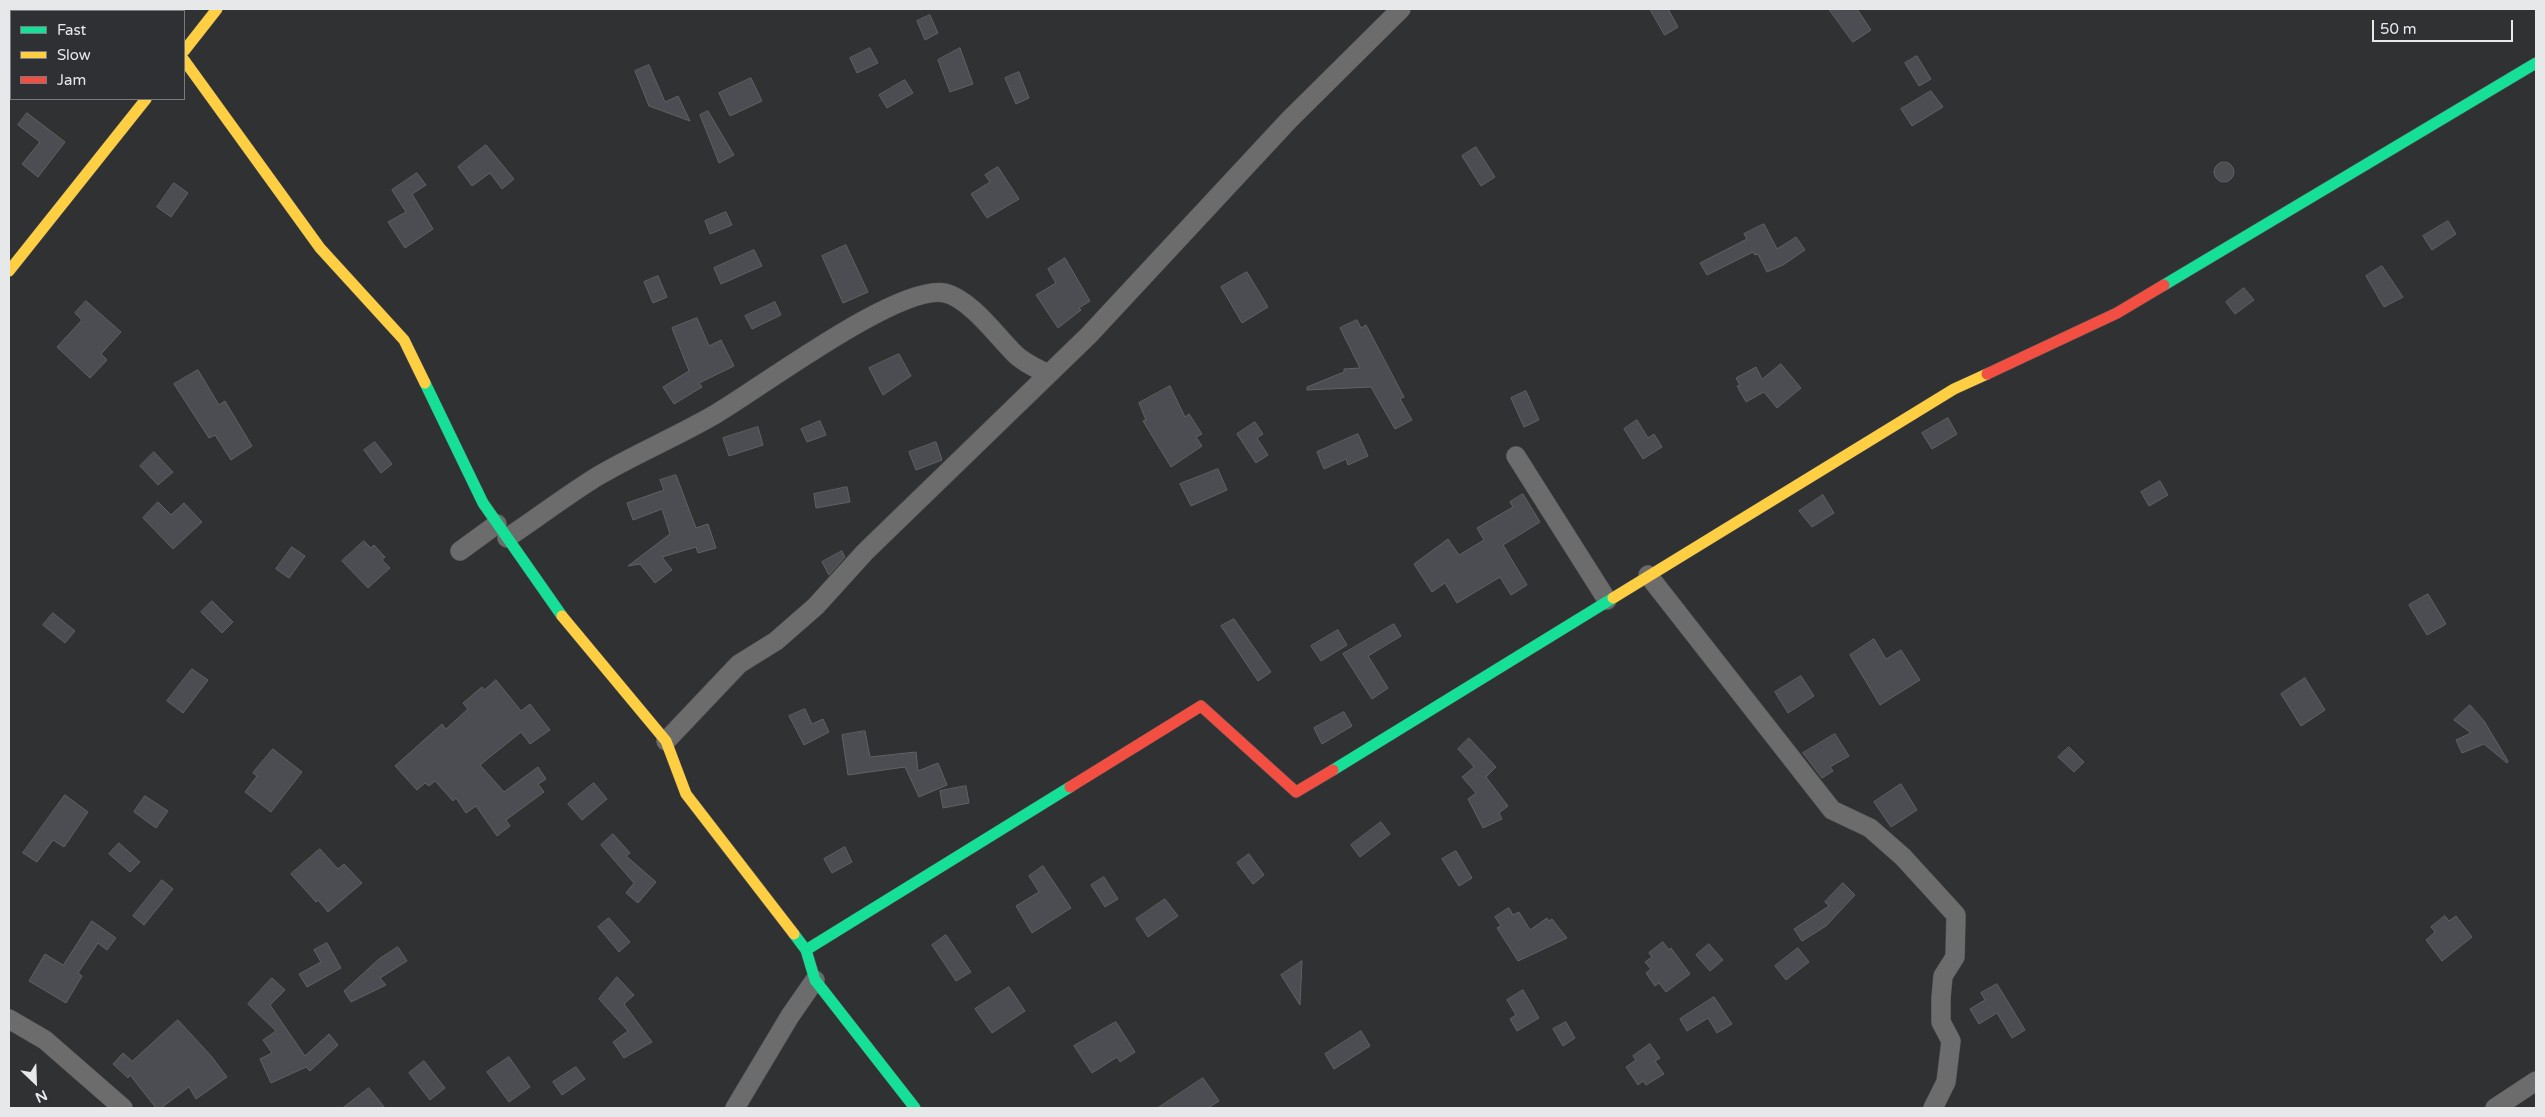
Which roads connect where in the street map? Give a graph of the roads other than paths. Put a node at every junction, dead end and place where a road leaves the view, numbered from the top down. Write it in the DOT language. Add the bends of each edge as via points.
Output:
graph roads {
  1 [pos="217,9"];
  2 [pos="1401,9"];
  3 [pos="185,50"];
  4 [pos="185,61"];
  5 [pos="2536,63"];
  6 [pos="145,100"];
  7 [pos="9,271"];
  8 [pos="1048,374"];
  9 [pos="1516,456"];
  10 [pos="502,531"];
  11 [pos="460,551"];
  12 [pos="1648,575"];
  13 [pos="1607,600"];
  14 [pos="666,741"];
  15 [pos="806,950"];
  16 [pos="815,980"];
  17 [pos="9,1020"];
  18 [pos="2536,1081"];
  19 [pos="123,1108"];
  20 [pos="735,1108"];
  21 [pos="915,1108"];
  22 [pos="1933,1108"];
  23 [pos="2495,1108"];
  1 -- 3 [label="street"];
  2 -- 8 [label="street" via="1289,120 1125,298"];
  4 -- 10 [label="street" via="320,248 404,340 483,503"];
  5 -- 12 [label="street" via="2117,313 1954,389"];
  6 -- 7 [label="street"];
  8 -- 10 [label="street" via="1014,354 986,322 964,304 947,293 932,292 896,304 858,323 715,414"];
  8 -- 14 [label="street" via="865,552 816,606 776,641 739,664"];
  9 -- 13 [label="street"];
  10 -- 11 [label="street"];
  10 -- 14 [label="street" via="567,623"];
  12 -- 13 [label="street"];
  12 -- 22 [label="street" via="1832,810 1870,828 1903,857 1956,915 1955,957 1943,976 1941,998 1941,1022 1951,1041 1946,1082"];
  13 -- 15 [label="street" via="1296,792 1202,706"];
  14 -- 15 [label="street" via="686,794"];
  15 -- 16 [label="street"];
  16 -- 20 [label="street"];
  16 -- 21 [label="street"];
  17 -- 19 [label="street" via="45,1040"];
  18 -- 23 [label="street"];
}
